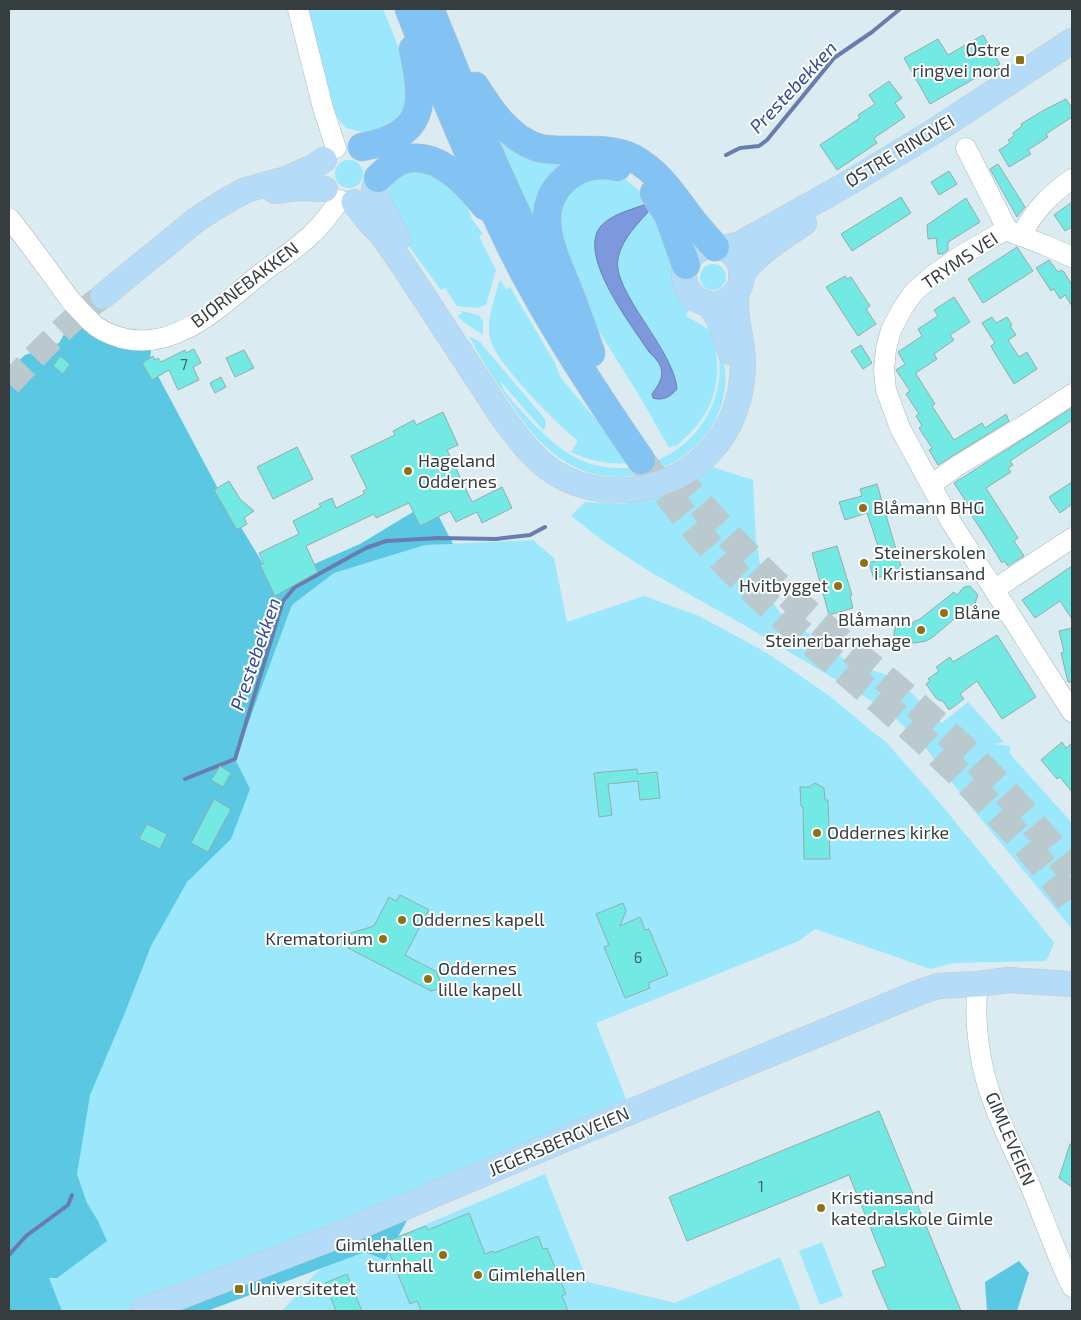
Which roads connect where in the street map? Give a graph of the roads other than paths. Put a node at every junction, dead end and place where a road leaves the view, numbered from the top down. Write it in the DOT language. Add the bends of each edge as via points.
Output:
graph roads {
  1 [pos="298,9"];
  2 [pos="403,9"];
  3 [pos="409,9"];
  4 [pos="431,9"];
  5 [pos="1072,41"];
  6 [pos="1072,55"];
  7 [pos="966,148"];
  8 [pos="341,152"];
  9 [pos="1072,179"];
  10 [pos="376,183"];
  11 [pos="339,197"];
  12 [pos="9,218"];
  13 [pos="500,226"];
  14 [pos="1014,233"];
  15 [pos="718,248"];
  16 [pos="1072,257"];
  17 [pos="686,265"];
  18 [pos="739,283"];
  19 [pos="707,304"];
  20 [pos="591,354"];
  21 [pos="1072,394"];
  22 [pos="931,485"];
  23 [pos="1072,538"];
  24 [pos="996,589"];
  25 [pos="1072,712"];
  26 [pos="978,984"];
  27 [pos="1072,984"];
  28 [pos="1072,999"];
  29 [pos="1072,1287"];
  30 [pos="143,1311"];
  1 -- 8 [label="street" via="323,108"];
  2 -- 8 [label="highway" via="418,81 416,114 411,124 392,139"];
  3 -- 13 [label="highway"];
  4 -- 15 [label="highway" via="484,102 512,133 538,148 600,150 633,158 654,173"];
  4 -- 20 [label="highway" via="465,96 528,238"];
  5 -- 15 [label="main road, ØSTRE RINGVEI" via="847,184 738,245"];
  6 -- 18 [label="main road, ØSTRE RINGVEI" via="827,207 762,253 750,264"];
  7 -- 14 [label="street"];
  8 -- 10 [label="main road" via="373,157 378,170"];
  8 -- 11 [label="main road" via="320,174"];
  8 -- 11 [label="main road" via="286,179 246,190 224,202 196,220 103,296 197,229 247,200 286,189"];
  9 -- 14 [label="street"];
  10 -- 11 [label="main road" via="363,198"];
  10 -- 13 [label="highway" via="400,161 417,158 433,161 451,172 471,191"];
  10 -- 19 [label="main road" via="378,201 412,263 514,420 546,456 579,475 606,482 644,480 683,463 708,440 723,416 729,398 732,361 721,324"];
  11 -- 12 [label="street, BJØRNEBAKKEN, bridge" via="315,232 298,247 201,320 160,339 129,340 91,322 72,302"];
  11 -- 18 [label="main road" via="382,235 519,441 557,474 596,489 631,491 666,482 701,461 721,438 735,411 742,381 743,360 735,308"];
  13 -- 20 [label="highway" via="527,279 600,401 650,457 625,407"];
  14 -- 16 [label="street"];
  14 -- 22 [label="street, TRYMS VEI" via="962,254 932,276 914,292 891,330 884,370 886,390 900,428"];
  15 -- 17 [label="main road" via="704,248 695,253"];
  15 -- 18 [label="main road" via="736,259"];
  17 -- 19 [label="main road" via="684,277 688,289 695,298"];
  17 -- 20 [label="highway" via="668,214 654,193 637,177 617,167 596,165 583,168 564,180 553,193 547,211 547,232"];
  18 -- 19 [label="main road" via="728,300"];
  21 -- 22 [label="street"];
  22 -- 24 [label="street, TRYMS VEI"];
  23 -- 24 [label="street"];
  24 -- 25 [label="street, TRYMS VEI"];
  26 -- 27 [label="main road" via="1008,980"];
  26 -- 28 [label="main road"];
  26 -- 29 [label="street, GIMLEVEIEN" via="978,1042 993,1104"];
  26 -- 30 [label="main road, JEGERSBERGVEIEN" via="938,986 920,992 332,1238"];
}
